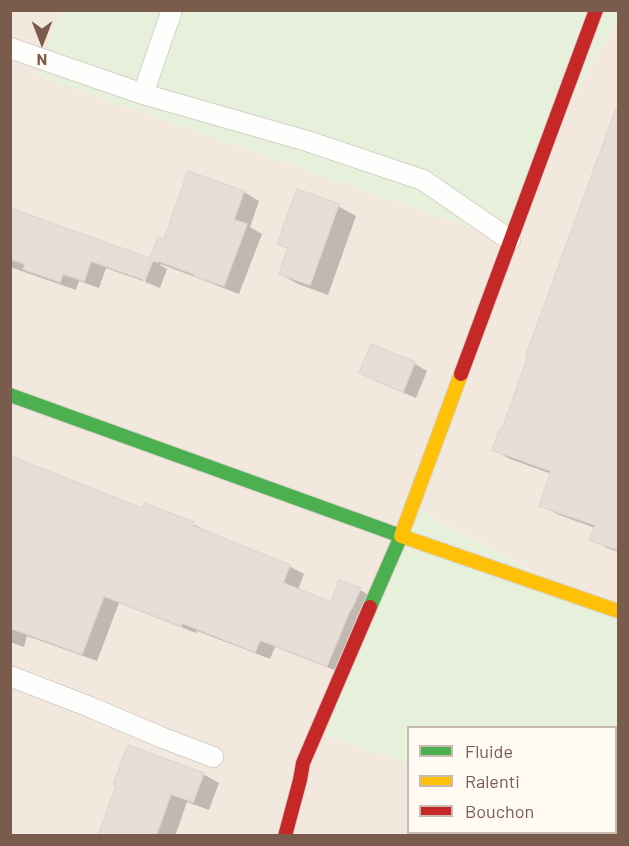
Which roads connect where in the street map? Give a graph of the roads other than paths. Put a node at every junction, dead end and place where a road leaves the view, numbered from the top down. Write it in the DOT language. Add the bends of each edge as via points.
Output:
graph roads {
  1 [pos="172,10"];
  2 [pos="596,10"];
  3 [pos="10,48"];
  4 [pos="143,94"];
  5 [pos="510,240"];
  6 [pos="10,395"];
  7 [pos="401,536"];
  8 [pos="618,611"];
  9 [pos="10,676"];
  10 [pos="213,757"];
  11 [pos="285,836"];
  1 -- 4 [label="street"];
  2 -- 5 [label="street"];
  3 -- 4 [label="street"];
  4 -- 5 [label="street" via="307,141 423,180"];
  5 -- 7 [label="street"];
  6 -- 7 [label="street"];
  7 -- 8 [label="street"];
  7 -- 11 [label="street" via="303,763"];
  9 -- 10 [label="street"];
}
